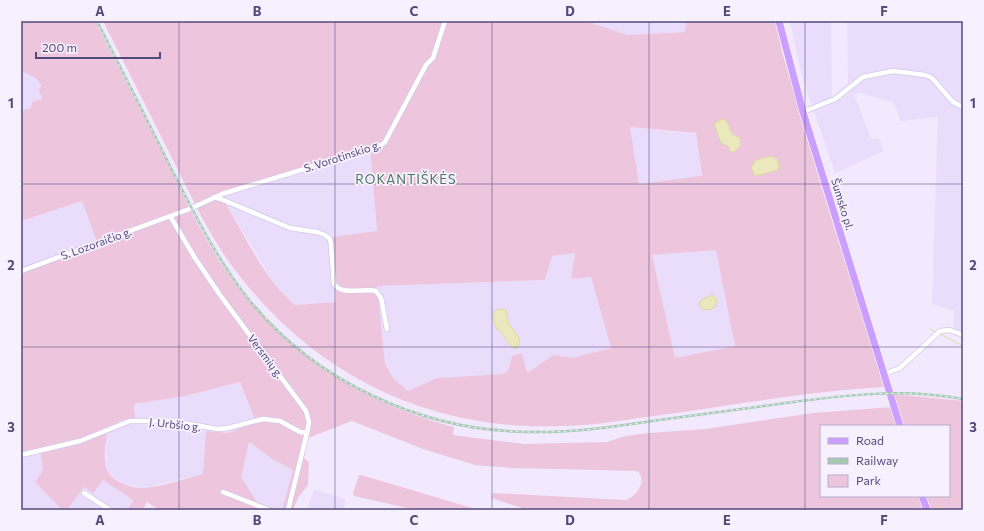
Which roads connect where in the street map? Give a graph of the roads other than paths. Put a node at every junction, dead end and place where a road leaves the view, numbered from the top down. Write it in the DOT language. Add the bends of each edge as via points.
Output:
graph roads {
  1 [pos="445,21"];
  2 [pos="779,21"];
  3 [pos="963,107"];
  4 [pos="803,112"];
  5 [pos="214,197"];
  6 [pos="170,216"];
  7 [pos="21,271"];
  8 [pos="387,330"];
  9 [pos="963,335"];
  10 [pos="884,374"];
  11 [pos="900,425"];
  12 [pos="307,433"];
  13 [pos="21,455"];
  14 [pos="223,492"];
  15 [pos="84,493"];
  16 [pos="922,497"];
  17 [pos="110,510"];
  18 [pos="269,510"];
  19 [pos="288,510"];
  20 [pos="927,510"];
  1 -- 5 [label="street, S. Vorotinskio g." via="432,58 385,142 380,146"];
  2 -- 4 [label="main road, Šumsko pl."];
  3 -- 4 [label="street" via="953,102 932,78 893,71 863,78 835,99"];
  4 -- 10 [label="main road, Šumsko pl."];
  5 -- 6 [label="street, S. Vorotinskio g."];
  5 -- 8 [label="street" via="290,228 325,235 330,239 334,284 343,290 376,291 381,298"];
  6 -- 7 [label="street, S. Lozoraičio g."];
  6 -- 12 [label="street, Versmių g." via="220,295 306,411 309,422"];
  9 -- 10 [label="street" via="950,330 940,331 900,368"];
  10 -- 11 [label="main road, Šumsko pl."];
  12 -- 13 [label="street, J. Urbšio g." via="280,421 263,419 218,429 171,421 130,421 80,442"];
  12 -- 19 [label="street, Versmių g."];
  14 -- 18 [label="street"];
  15 -- 17 [label="street"];
  16 -- 20 [label="main road"];
}
